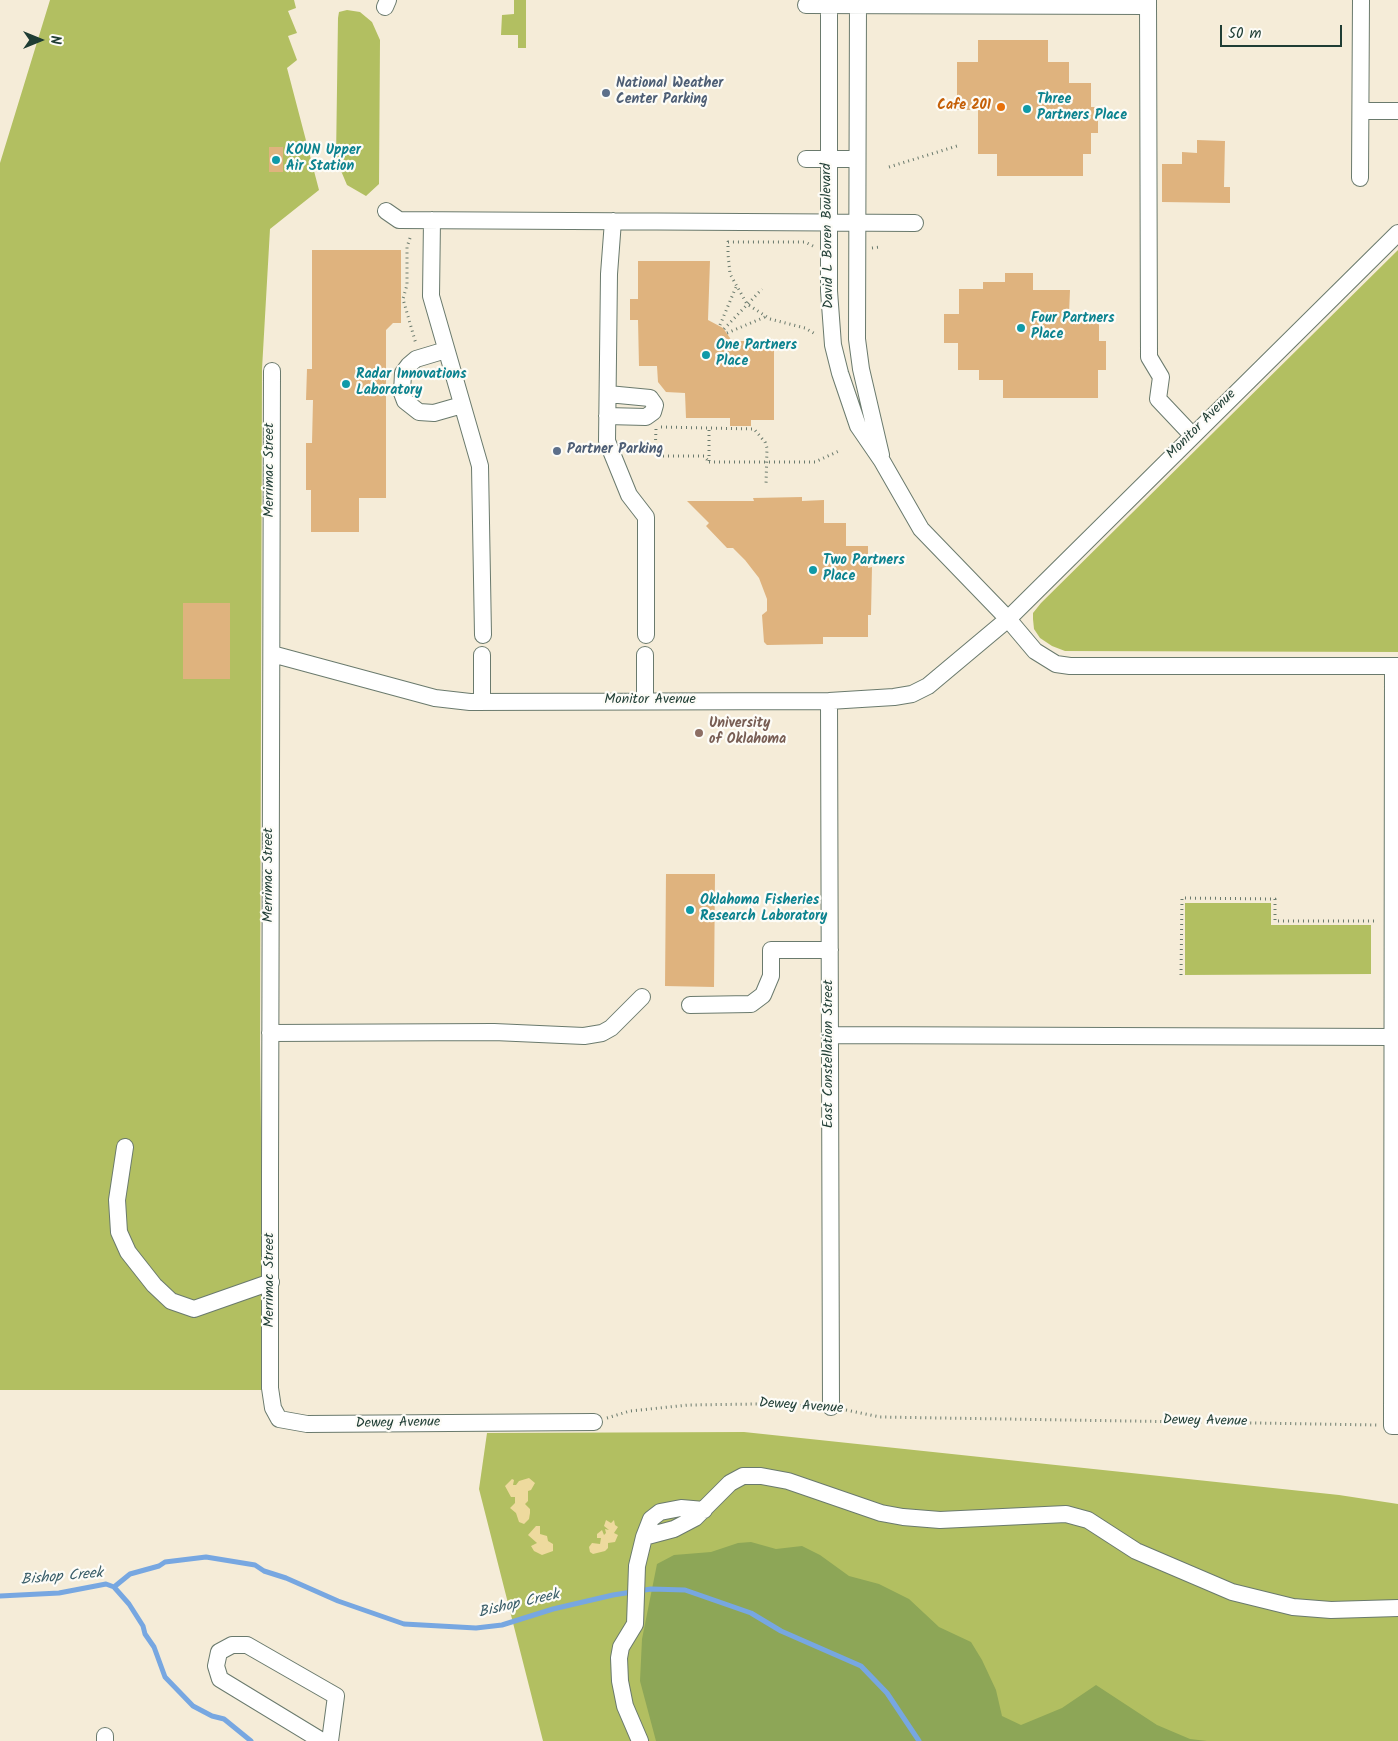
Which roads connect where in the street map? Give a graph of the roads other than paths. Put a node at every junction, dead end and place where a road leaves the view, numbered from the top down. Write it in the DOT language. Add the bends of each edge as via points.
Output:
graph roads {
  1 [pos="1361,0"];
  2 [pos="828,3"];
  3 [pos="858,3"];
  4 [pos="1148,3"];
  5 [pos="806,5"];
  6 [pos="1360,111"];
  7 [pos="1398,111"];
  8 [pos="828,158"];
  9 [pos="806,159"];
  10 [pos="857,159"];
  11 [pos="1360,178"];
  12 [pos="386,211"];
  13 [pos="432,220"];
  14 [pos="613,221"];
  15 [pos="828,222"];
  16 [pos="856,223"];
  17 [pos="915,223"];
  18 [pos="1398,232"];
  19 [pos="831,316"];
  20 [pos="856,316"];
  21 [pos="446,350"];
  22 [pos="272,371"];
  23 [pos="608,394"];
  24 [pos="462,405"];
  25 [pos="607,416"];
  26 [pos="1192,435"];
  27 [pos="882,461"];
  28 [pos="1008,619"];
  29 [pos="646,634"];
  30 [pos="483,635"];
  31 [pos="272,654"];
  32 [pos="482,655"];
  33 [pos="645,655"];
  34 [pos="1395,666"];
  35 [pos="829,700"];
  36 [pos="482,702"];
  37 [pos="645,702"];
  38 [pos="830,950"];
  39 [pos="642,997"];
  40 [pos="690,1005"];
  41 [pos="270,1032"];
  42 [pos="830,1035"];
  43 [pos="1392,1036"];
  44 [pos="125,1147"];
  45 [pos="271,1282"];
  46 [pos="271,1378"];
  47 [pos="831,1407"];
  48 [pos="594,1422"];
  49 [pos="1395,1426"];
  50 [pos="1398,1608"];
  51 [pos="322,1741"];
  52 [pos="330,1741"];
  53 [pos="640,1741"];
  1 -- 6 [label="street"];
  2 -- 3 [label="street"];
  2 -- 5 [label="street"];
  2 -- 8 [label="street, David L Boren Boulevard"];
  3 -- 4 [label="street"];
  3 -- 10 [label="street, David L Boren Boulevard"];
  4 -- 26 [label="street" via="1149,356 1160,378 1158,399"];
  6 -- 7 [label="street"];
  6 -- 11 [label="street"];
  8 -- 9 [label="street"];
  8 -- 10 [label="street"];
  8 -- 15 [label="street, David L Boren Boulevard"];
  10 -- 16 [label="street, David L Boren Boulevard"];
  12 -- 13 [label="street" via="399,220"];
  13 -- 14 [label="street"];
  13 -- 21 [label="street" via="431,296"];
  14 -- 15 [label="street"];
  14 -- 23 [label="street"];
  15 -- 16 [label="street"];
  15 -- 19 [label="street, David L Boren Boulevard"];
  16 -- 17 [label="street"];
  16 -- 20 [label="street, David L Boren Boulevard"];
  18 -- 26 [label="street, Monitor Avenue"];
  19 -- 20 [label="street"];
  19 -- 27 [label="street, David L Boren Boulevard" via="833,345 846,394 858,426"];
  20 -- 27 [label="street, David L Boren Boulevard" via="861,369"];
  21 -- 24 [label="street"];
  21 -- 24 [label="street" via="416,359 409,365 403,373 402,393 405,401 419,412"];
  22 -- 31 [label="street, Merrimac Street"];
  23 -- 25 [label="street"];
  23 -- 25 [label="street" via="650,398 655,405 653,412 646,417"];
  24 -- 30 [label="street" via="480,466"];
  25 -- 29 [label="street" via="607,441 629,495 646,517"];
  26 -- 28 [label="street, Monitor Avenue"];
  27 -- 28 [label="street, David L Boren Boulevard" via="921,529"];
  28 -- 34 [label="street" via="1035,651 1056,664 1070,666"];
  28 -- 35 [label="street, Monitor Avenue" via="950,669 912,694"];
  31 -- 36 [label="street, Monitor Avenue" via="435,698"];
  31 -- 41 [label="street, Merrimac Street"];
  32 -- 36 [label="street"];
  33 -- 37 [label="street"];
  34 -- 43 [label="street"];
  35 -- 37 [label="street, Monitor Avenue"];
  35 -- 38 [label="street, East Constellation Street"];
  36 -- 37 [label="street, Monitor Avenue"];
  38 -- 40 [label="street" via="771,950 771,976 763,995 751,1004"];
  38 -- 42 [label="street, East Constellation Street"];
  39 -- 41 [label="street" via="610,1028 584,1036 494,1032"];
  41 -- 45 [label="street, Merrimac Street"];
  42 -- 43 [label="street"];
  42 -- 47 [label="street, East Constellation Street"];
  43 -- 49 [label="street"];
  44 -- 45 [label="street" via="117,1200 119,1232 128,1252 171,1301 194,1308"];
  45 -- 46 [label="street, Merrimac Street"];
  46 -- 48 [label="street, Dewey Avenue" via="275,1414 287,1421 338,1425"];
  50 -- 53 [label="street" via="1303,1608 1232,1592 1136,1551 1088,1520 1066,1514 948,1520 903,1517 881,1513 788,1481 750,1475 736,1478 695,1518 674,1529 644,1536 637,1566 635,1624 621,1646 620,1681"];
  51 -- 52 [label="street" via="220,1679 216,1666 220,1652 232,1645 248,1645 336,1696"];
}
